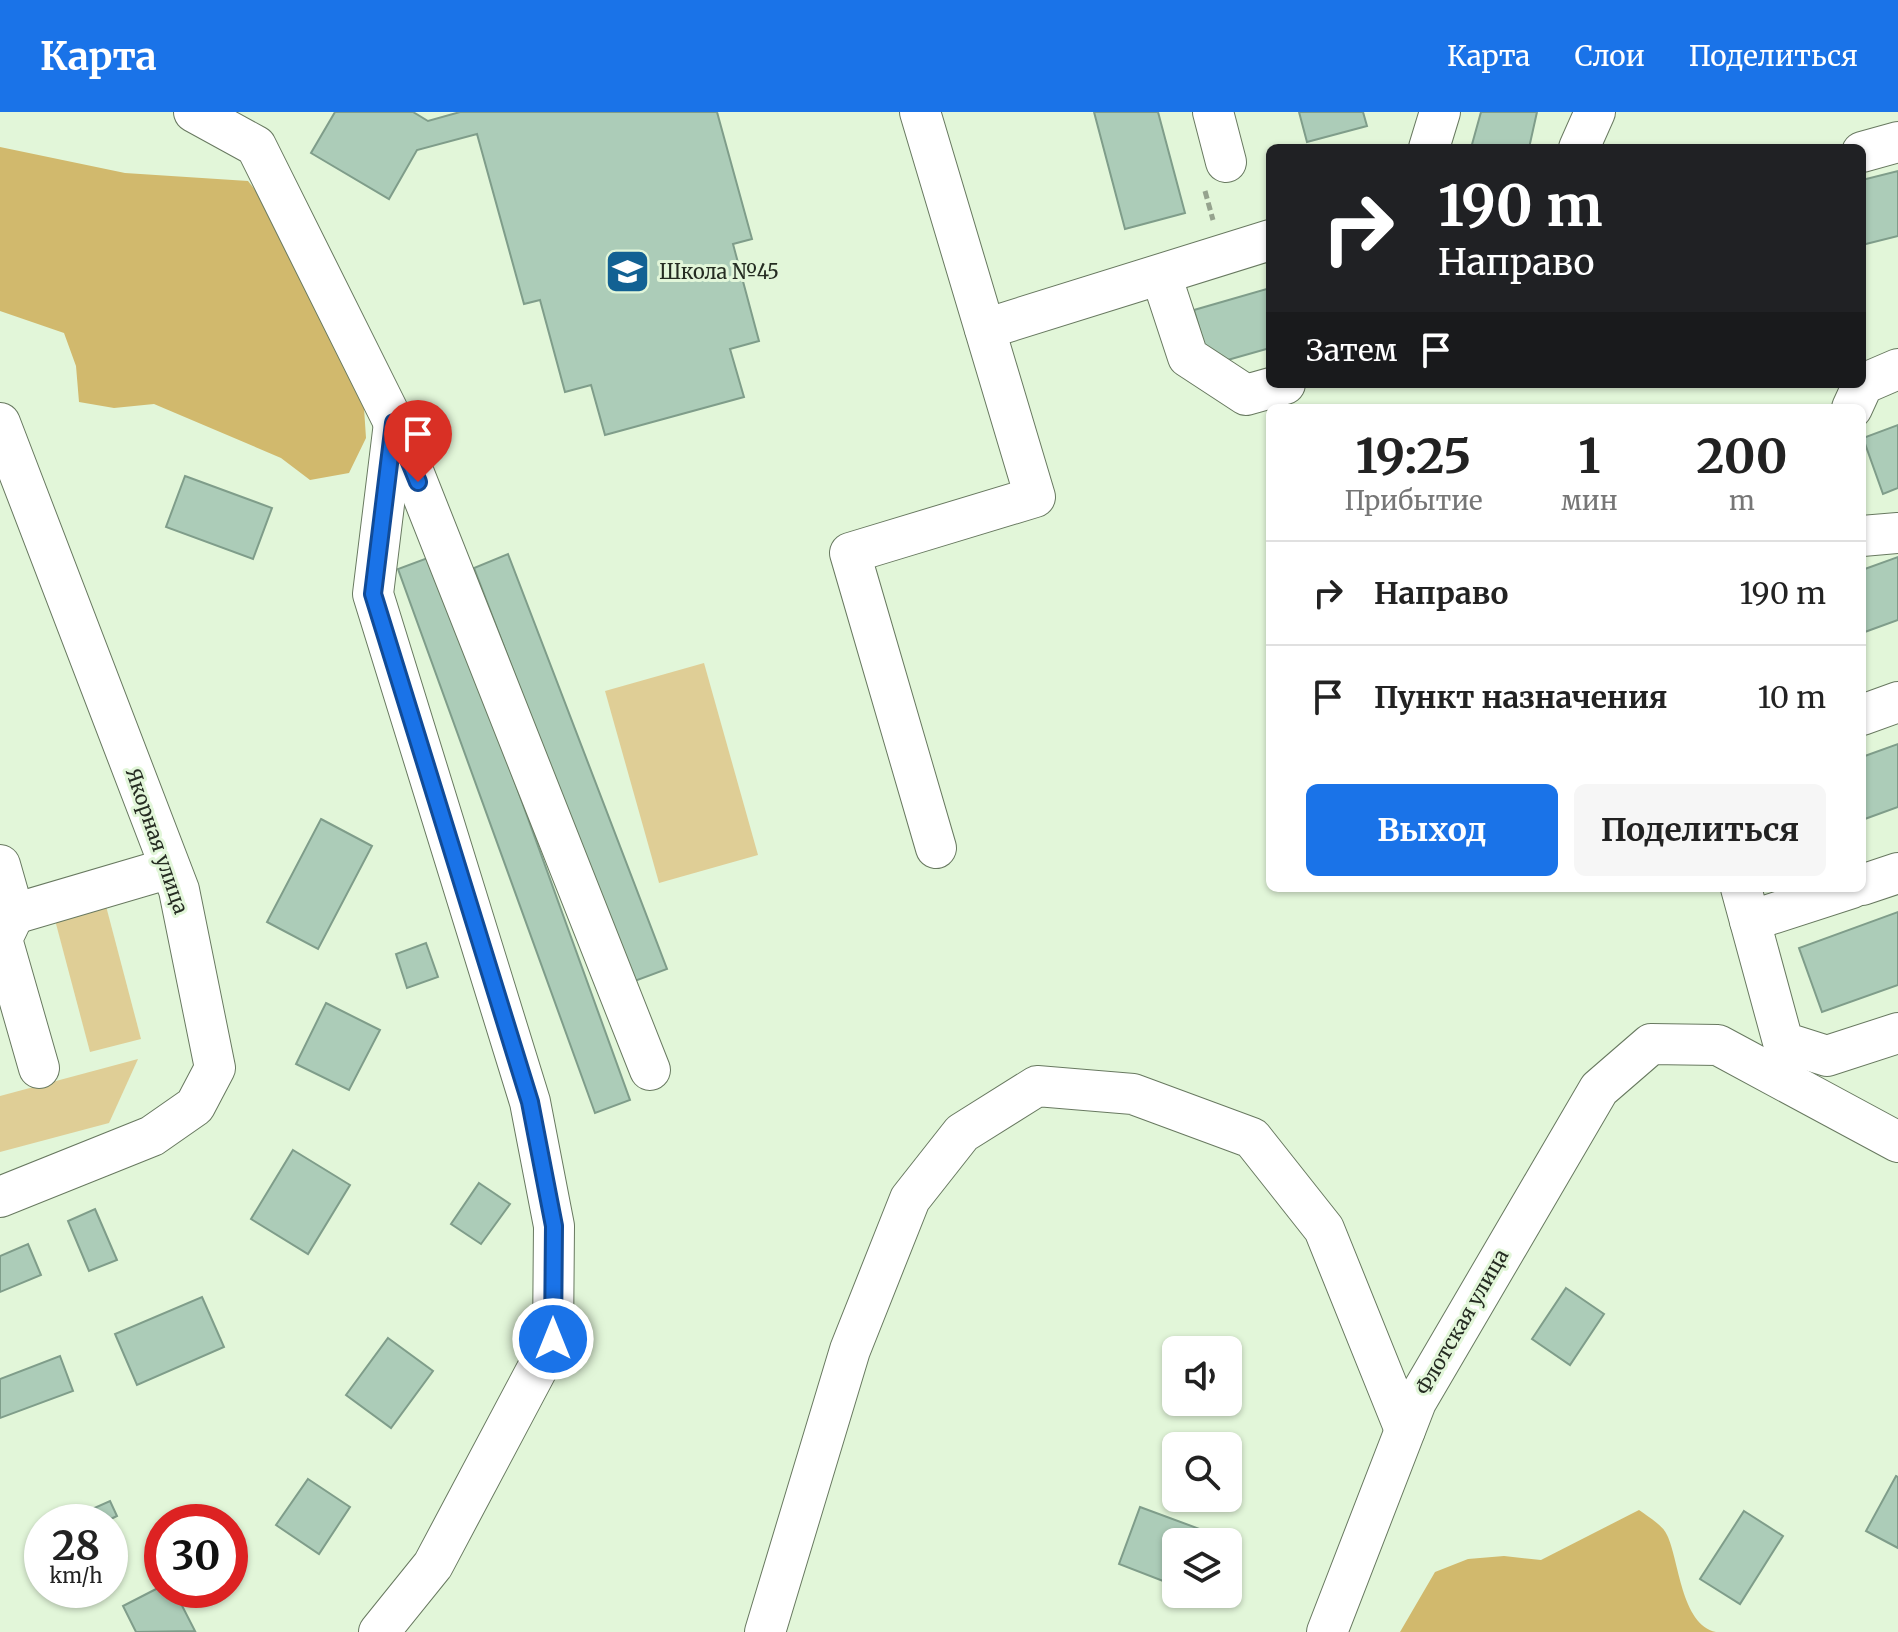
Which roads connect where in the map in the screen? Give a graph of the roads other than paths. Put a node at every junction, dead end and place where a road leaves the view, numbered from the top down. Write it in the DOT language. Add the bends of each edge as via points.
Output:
graph roads {
  1 [pos="194,112"];
  2 [pos="920,112"];
  3 [pos="1213,112"];
  4 [pos="1440,112"];
  5 [pos="1595,112"];
  6 [pos="1898,142"];
  7 [pos="1430,144"];
  8 [pos="1581,144"];
  9 [pos="1866,151"];
  10 [pos="1226,162"];
  11 [pos="1266,241"];
  12 [pos="1161,275"];
  13 [pos="985,329"];
  14 [pos="1898,369"];
  15 [pos="1866,383"];
  16 [pos="1271,388"];
  17 [pos="0,423"];
  18 [pos="394,423"];
  19 [pos="1898,533"];
  20 [pos="1866,536"];
  21 [pos="1898,702"];
  22 [pos="1866,714"];
  23 [pos="936,848"];
  24 [pos="0,865"];
  25 [pos="170,868"];
  26 [pos="1898,873"];
  27 [pos="1866,884"];
  28 [pos="1826,892"];
  29 [pos="1746,904"];
  30 [pos="7,916"];
  31 [pos="1898,1033"];
  32 [pos="39,1068"];
  33 [pos="650,1070"];
  34 [pos="1898,1142"];
  35 [pos="0,1197"];
  36 [pos="1405,1430"];
  37 [pos="379,1632"];
  38 [pos="765,1632"];
  39 [pos="1327,1632"];
  1 -- 18 [label="street" via="256,146"];
  2 -- 13 [label="street"];
  3 -- 10 [label="street"];
  4 -- 7 [label="street"];
  5 -- 8 [label="street"];
  6 -- 9 [label="street"];
  11 -- 12 [label="street"];
  12 -- 13 [label="street"];
  12 -- 16 [label="street" via="1188,357 1246,395"];
  13 -- 23 [label="street" via="1035,497 850,553"];
  14 -- 15 [label="street"];
  17 -- 25 [label="street, Якорная улица"];
  18 -- 33 [label="street"];
  18 -- 37 [label="street" via="373,594 530,1102 554,1226 553,1339 433,1565"];
  19 -- 20 [label="street"];
  21 -- 22 [label="street"];
  24 -- 30 [label="street"];
  25 -- 30 [label="street"];
  25 -- 35 [label="street, Якорная улица" via="215,1068 195,1106 152,1136"];
  26 -- 27 [label="street"];
  28 -- 29 [label="street"];
  29 -- 31 [label="street" via="1783,1042 1827,1056"];
  30 -- 32 [label="street" via="2,939"];
  34 -- 36 [label="street, Флотская улица" via="1718,1045 1651,1044 1599,1089 1416,1402"];
  36 -- 38 [label="street" via="1324,1229 1252,1138 1133,1094 1037,1086 962,1133 910,1199 850,1350"];
  36 -- 39 [label="street, Флотская улица"];
}
